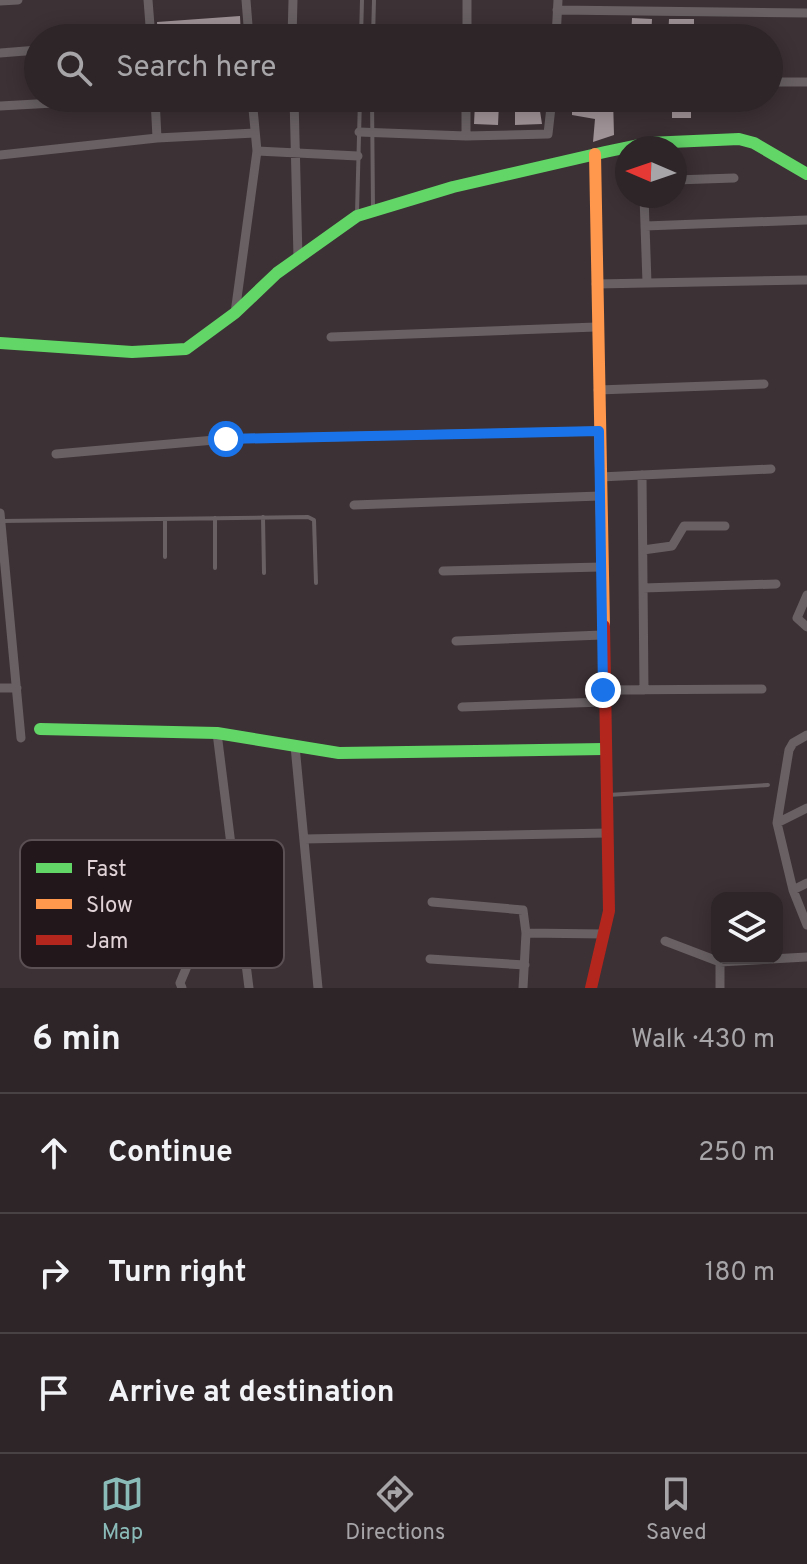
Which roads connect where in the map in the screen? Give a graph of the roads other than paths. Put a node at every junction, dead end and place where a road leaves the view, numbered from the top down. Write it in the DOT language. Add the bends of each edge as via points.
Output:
graph roads {
  1 [pos="18,0"];
  2 [pos="148,0"];
  3 [pos="246,0"];
  4 [pos="293,0"];
  5 [pos="362,0"];
  6 [pos="374,0"];
  7 [pos="467,0"];
  8 [pos="0,1"];
  9 [pos="558,5"];
  10 [pos="807,13"];
  11 [pos="150,24"];
  12 [pos="248,24"];
  13 [pos="292,24"];
  14 [pos="361,24"];
  15 [pos="373,24"];
  16 [pos="467,24"];
  17 [pos="24,51"];
  18 [pos="0,53"];
  19 [pos="783,82"];
  20 [pos="807,82"];
  21 [pos="24,105"];
  22 [pos="0,106"];
  23 [pos="156,112"];
  24 [pos="253,112"];
  25 [pos="294,112"];
  26 [pos="360,112"];
  27 [pos="372,112"];
  28 [pos="466,112"];
  29 [pos="550,112"];
  30 [pos="359,132"];
  31 [pos="371,132"];
  32 [pos="255,133"];
  33 [pos="466,136"];
  34 [pos="157,138"];
  35 [pos="257,151"];
  36 [pos="295,153"];
  37 [pos="595,154"];
  38 [pos="0,155"];
  39 [pos="358,156"];
  40 [pos="807,174"];
  41 [pos="734,178"];
  42 [pos="687,180"];
  43 [pos="644,208"];
  44 [pos="373,211"];
  45 [pos="357,216"];
  46 [pos="807,220"];
  47 [pos="645,226"];
  48 [pos="298,258"];
  49 [pos="807,280"];
  50 [pos="647,283"];
  51 [pos="596,284"];
  52 [pos="235,313"];
  53 [pos="596,327"];
  54 [pos="331,337"];
  55 [pos="0,343"];
  56 [pos="764,384"];
  57 [pos="598,390"];
  58 [pos="599,431"];
  59 [pos="56,454"];
  60 [pos="771,469"];
  61 [pos="642,475"];
  62 [pos="600,477"];
  63 [pos="600,496"];
  64 [pos="354,505"];
  65 [pos="1,517"];
  66 [pos="263,517"];
  67 [pos="215,518"];
  68 [pos="165,519"];
  69 [pos="725,526"];
  70 [pos="643,550"];
  71 [pos="165,557"];
  72 [pos="601,567"];
  73 [pos="215,568"];
  74 [pos="443,571"];
  75 [pos="264,573"];
  76 [pos="316,583"];
  77 [pos="776,584"];
  78 [pos="643,588"];
  79 [pos="807,595"];
  80 [pos="5,602"];
  81 [pos="807,627"];
  82 [pos="602,635"];
  83 [pos="456,641"];
  84 [pos="0,688"];
  85 [pos="17,688"];
  86 [pos="762,689"];
  87 [pos="644,690"];
  88 [pos="603,696"];
  89 [pos="462,707"];
  90 [pos="40,729"];
  91 [pos="217,733"];
  92 [pos="807,735"];
  93 [pos="21,738"];
  94 [pos="295,746"];
  95 [pos="604,749"];
  96 [pos="768,785"];
  97 [pos="606,795"];
  98 [pos="807,808"];
  99 [pos="777,823"];
  100 [pos="607,833"];
  101 [pos="304,839"];
  102 [pos="230,840"];
  103 [pos="807,883"];
  104 [pos="793,890"];
  105 [pos="432,902"];
  106 [pos="807,925"];
  107 [pos="526,933"];
  108 [pos="604,934"];
  109 [pos="665,941"];
  110 [pos="807,957"];
  111 [pos="783,958"];
  112 [pos="430,959"];
  113 [pos="711,959"];
  114 [pos="720,964"];
  115 [pos="525,965"];
  116 [pos="186,968"];
  117 [pos="246,968"];
  118 [pos="319,986"];
  119 [pos="182,988"];
  120 [pos="249,988"];
  121 [pos="523,988"];
  122 [pos="591,988"];
  123 [pos="720,988"];
  1 -- 8 [label="street"];
  2 -- 11 [label="street"];
  3 -- 12 [label="street"];
  4 -- 13 [label="street"];
  5 -- 14 [label="lane"];
  6 -- 15 [label="lane"];
  7 -- 16 [label="street"];
  9 -- 10 [label="street"];
  17 -- 18 [label="street"];
  19 -- 20 [label="street"];
  21 -- 22 [label="street"];
  23 -- 34 [label="street"];
  24 -- 32 [label="street"];
  25 -- 36 [label="street"];
  26 -- 30 [label="lane"];
  27 -- 31 [label="lane"];
  28 -- 33 [label="street"];
  29 -- 33 [label="street" via="548,134"];
  30 -- 31 [label="street"];
  30 -- 39 [label="lane"];
  31 -- 33 [label="street"];
  31 -- 44 [label="lane"];
  32 -- 34 [label="street"];
  32 -- 35 [label="street"];
  34 -- 38 [label="street"];
  35 -- 36 [label="street"];
  35 -- 52 [label="street"];
  36 -- 39 [label="street"];
  36 -- 48 [label="street"];
  37 -- 40 [label="street" via="648,143 739,139"];
  37 -- 44 [label="street"];
  37 -- 51 [label="street"];
  39 -- 45 [label="lane"];
  41 -- 42 [label="street"];
  43 -- 47 [label="street"];
  44 -- 45 [label="street"];
  45 -- 48 [label="street"];
  46 -- 47 [label="street"];
  47 -- 50 [label="street"];
  48 -- 52 [label="street"];
  49 -- 50 [label="street"];
  50 -- 51 [label="street"];
  51 -- 53 [label="street"];
  52 -- 55 [label="street" via="177,352"];
  53 -- 54 [label="street"];
  53 -- 57 [label="street"];
  56 -- 57 [label="street"];
  57 -- 58 [label="street"];
  58 -- 59 [label="street" via="226,439"];
  58 -- 62 [label="street"];
  60 -- 61 [label="street"];
  61 -- 62 [label="street"];
  61 -- 70 [label="street"];
  62 -- 63 [label="street"];
  63 -- 64 [label="street"];
  63 -- 72 [label="street"];
  65 -- 68 [label="lane"];
  65 -- 80 [label="street"];
  66 -- 67 [label="lane"];
  66 -- 75 [label="lane"];
  66 -- 76 [label="lane" via="314,520"];
  67 -- 68 [label="lane"];
  67 -- 73 [label="lane"];
  68 -- 71 [label="lane"];
  69 -- 70 [label="street" via="684,526 672,546"];
  70 -- 78 [label="street"];
  72 -- 74 [label="street"];
  72 -- 82 [label="street"];
  77 -- 78 [label="street"];
  78 -- 87 [label="street"];
  79 -- 81 [label="street" via="797,618"];
  80 -- 85 [label="street"];
  82 -- 83 [label="street"];
  82 -- 88 [label="street"];
  84 -- 85 [label="street"];
  85 -- 93 [label="street"];
  86 -- 87 [label="street"];
  87 -- 88 [label="street"];
  88 -- 89 [label="street"];
  88 -- 95 [label="street"];
  90 -- 91 [label="street"];
  91 -- 94 [label="street"];
  91 -- 102 [label="street"];
  92 -- 99 [label="street" via="789,750"];
  94 -- 95 [label="street" via="339,753"];
  94 -- 101 [label="street"];
  95 -- 97 [label="street"];
  96 -- 97 [label="lane"];
  97 -- 100 [label="street"];
  98 -- 99 [label="street"];
  99 -- 104 [label="street"];
  100 -- 101 [label="street"];
  100 -- 108 [label="street" via="609,911"];
  101 -- 118 [label="street"];
  103 -- 104 [label="street"];
  104 -- 106 [label="street"];
  105 -- 107 [label="street" via="523,910"];
  107 -- 108 [label="street"];
  107 -- 115 [label="street"];
  108 -- 122 [label="street"];
  109 -- 113 [label="street"];
  110 -- 111 [label="street"];
  112 -- 115 [label="street"];
  114 -- 123 [label="street"];
  115 -- 121 [label="street"];
  116 -- 119 [label="street"];
  117 -- 120 [label="street"];
}
